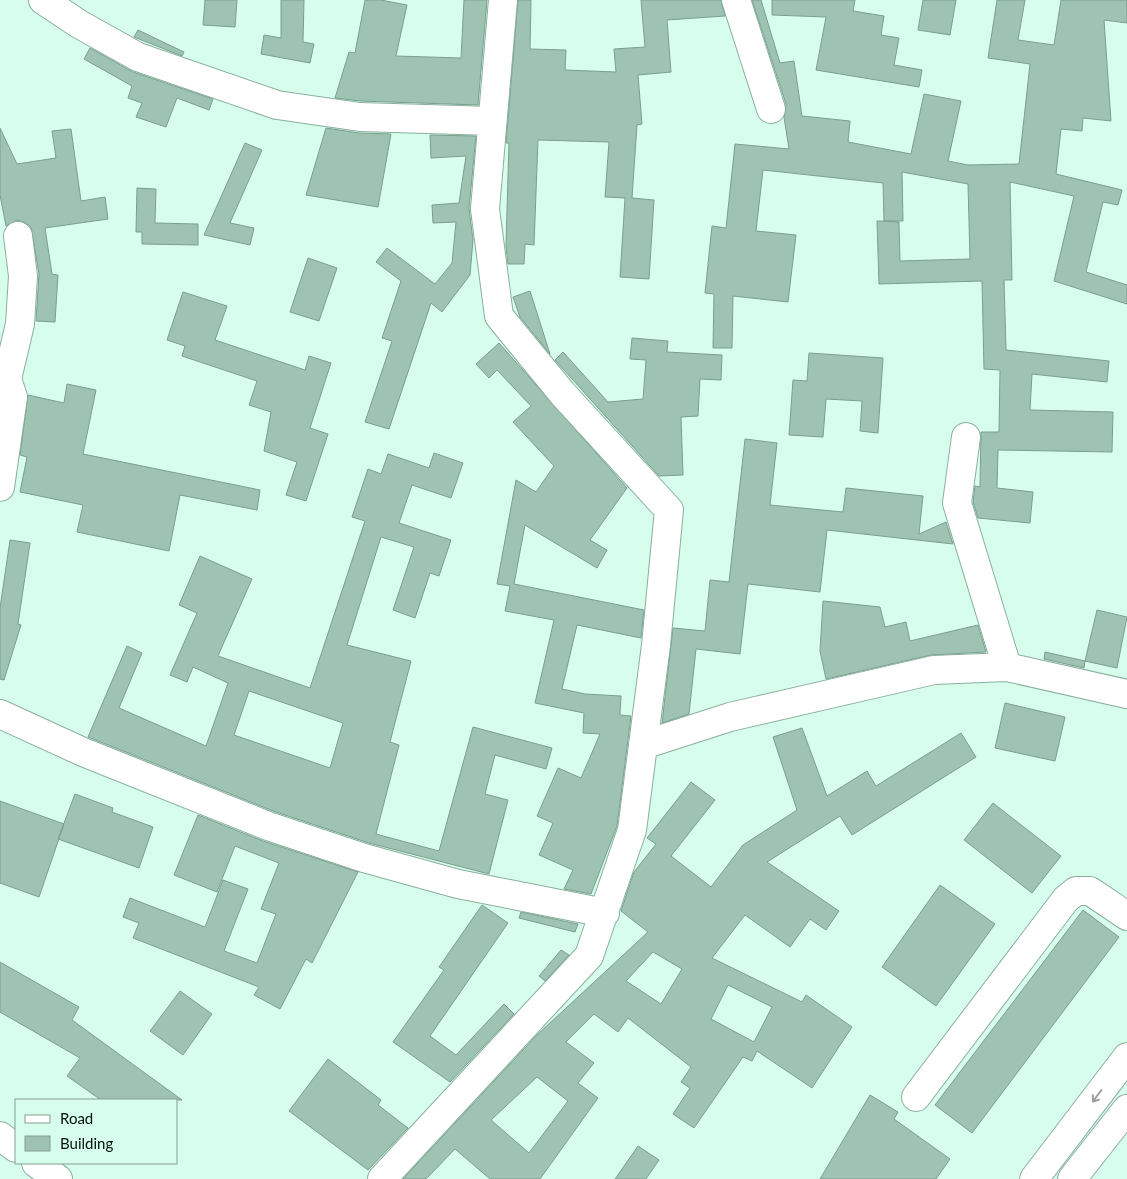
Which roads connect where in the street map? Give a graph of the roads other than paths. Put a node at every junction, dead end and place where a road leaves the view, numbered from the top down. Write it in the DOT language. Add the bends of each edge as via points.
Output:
graph roads {
  1 [pos="43,0"];
  2 [pos="503,0"];
  3 [pos="736,0"];
  4 [pos="771,109"];
  5 [pos="492,122"];
  6 [pos="18,236"];
  7 [pos="4,376"];
  8 [pos="966,437"];
  9 [pos="0,486"];
  10 [pos="1007,667"];
  11 [pos="1127,694"];
  12 [pos="0,714"];
  13 [pos="643,745"];
  14 [pos="605,913"];
  15 [pos="1127,916"];
  16 [pos="1127,1057"];
  17 [pos="916,1097"];
  18 [pos="1123,1122"];
  19 [pos="0,1136"];
  20 [pos="15,1147"];
  21 [pos="37,1164"];
  22 [pos="58,1179"];
  23 [pos="382,1179"];
  24 [pos="1034,1179"];
  25 [pos="1072,1179"];
  1 -- 5 [label="main road" via="138,57 277,105 360,117"];
  2 -- 5 [label="main road"];
  3 -- 4 [label="main road"];
  5 -- 13 [label="main road" via="485,209 500,316 562,393 669,510"];
  6 -- 7 [label="main road" via="24,276 20,324"];
  7 -- 9 [label="main road" via="13,396"];
  8 -- 10 [label="main road" via="957,503"];
  10 -- 11 [label="main road"];
  10 -- 13 [label="main road" via="934,670 730,717"];
  12 -- 14 [label="main road" via="83,752 268,826 364,858 458,884"];
  13 -- 14 [label="main road" via="632,830"];
  14 -- 23 [label="main road" via="589,956"];
  15 -- 17 [label="main road" via="1090,890 1076,891 1066,899"];
  16 -- 24 [label="main road, one-way"];
  18 -- 25 [label="main road"];
  19 -- 20 [label="main road"];
  21 -- 22 [label="main road"];
}
